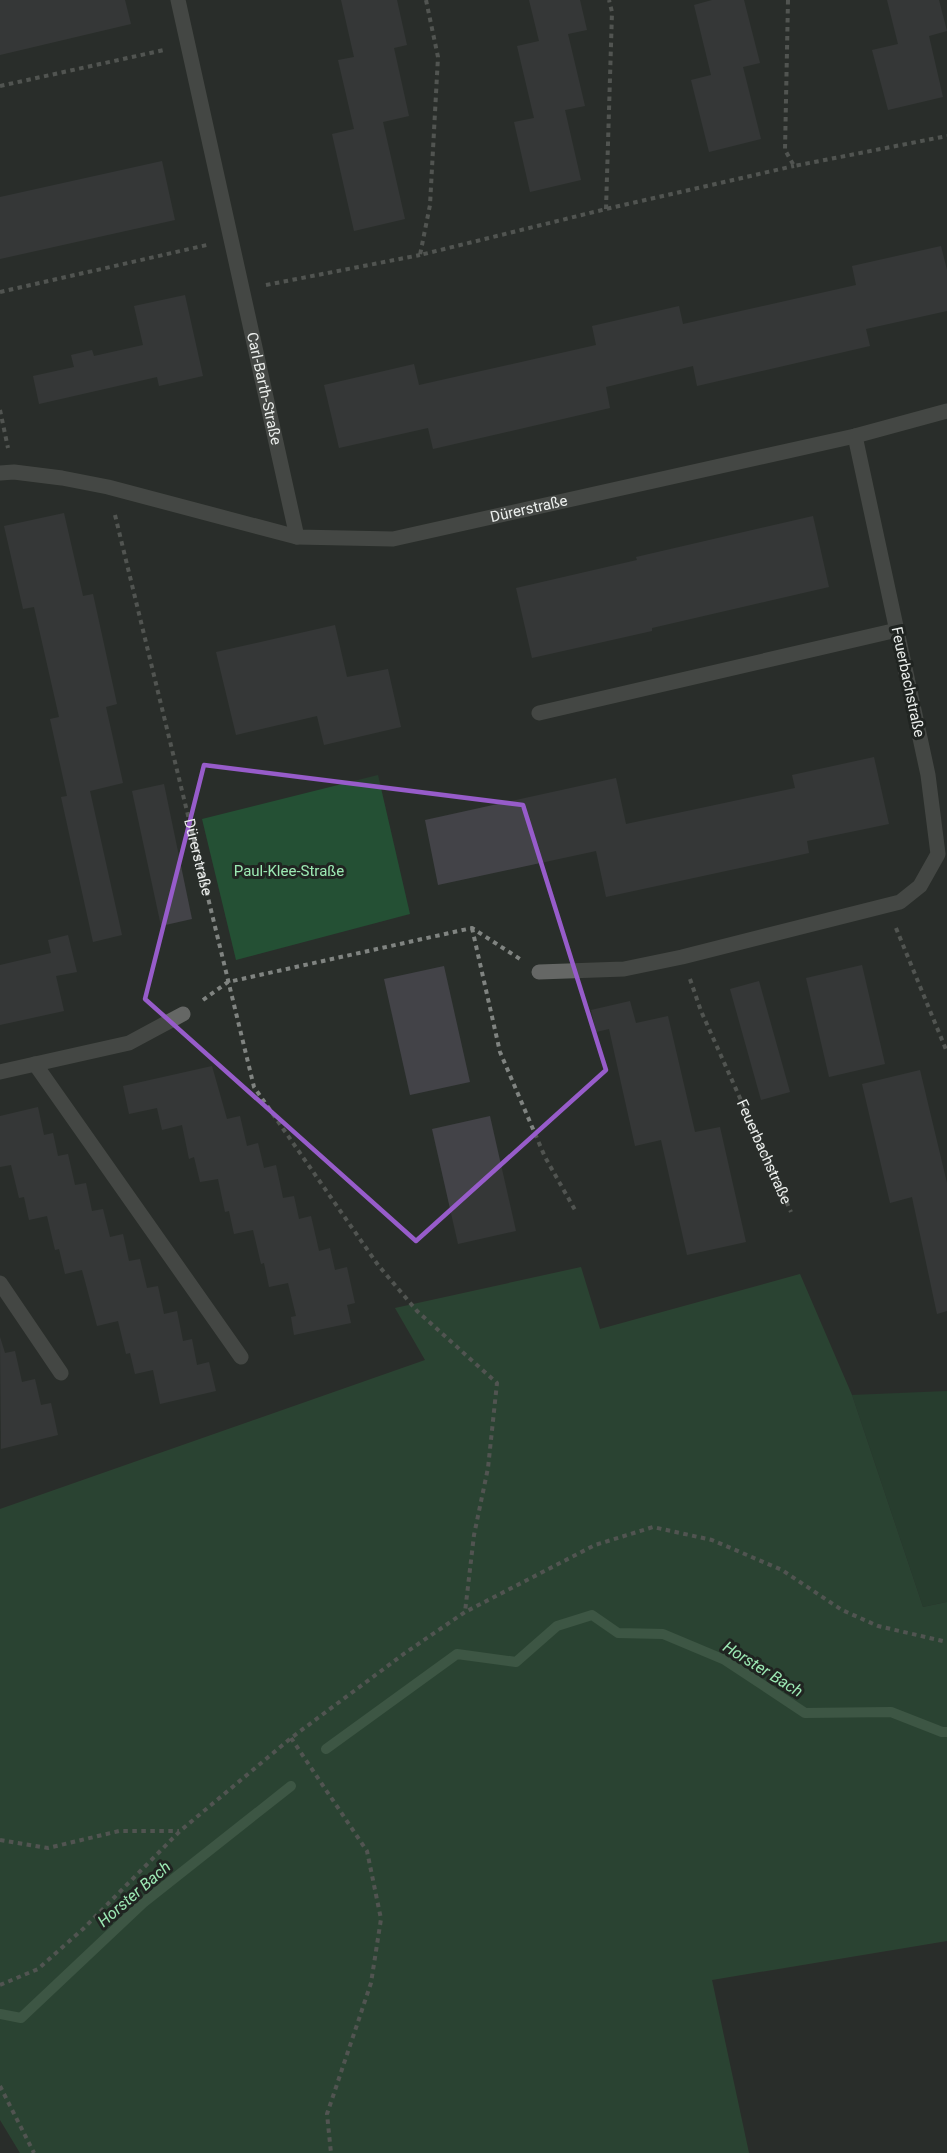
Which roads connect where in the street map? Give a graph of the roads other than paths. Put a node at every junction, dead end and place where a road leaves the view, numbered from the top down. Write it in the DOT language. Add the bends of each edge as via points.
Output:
graph roads {
  1 [pos="178,0"];
  2 [pos="947,411"];
  3 [pos="855,436"];
  4 [pos="7,473"];
  5 [pos="297,537"];
  6 [pos="897,630"];
  7 [pos="538,713"];
  8 [pos="539,972"];
  9 [pos="183,1014"];
  10 [pos="35,1064"];
  11 [pos="0,1072"];
  12 [pos="0,1283"];
  13 [pos="241,1358"];
  14 [pos="61,1372"];
  1 -- 5 [label="street, Carl-Barth-Straße"];
  2 -- 3 [label="street, Dürerstraße"];
  3 -- 5 [label="street, Dürerstraße" via="393,538"];
  3 -- 6 [label="street, Feuerbachstraße"];
  4 -- 5 [label="street, Dürerstraße" via="108,487"];
  6 -- 7 [label="street"];
  6 -- 8 [label="street, Feuerbachstraße" via="928,775 938,854 920,886 900,902 682,957 624,969"];
  9 -- 10 [label="street" via="129,1043"];
  10 -- 11 [label="street"];
  10 -- 13 [label="street"];
  12 -- 14 [label="street"];
}
